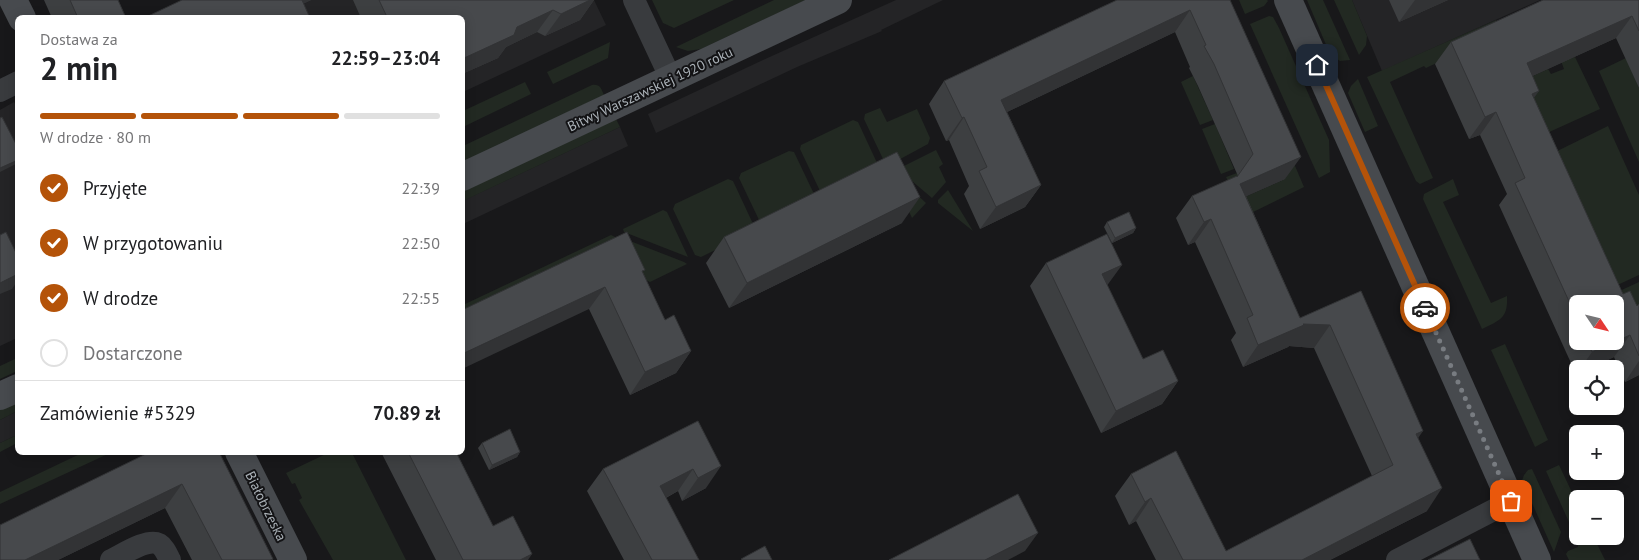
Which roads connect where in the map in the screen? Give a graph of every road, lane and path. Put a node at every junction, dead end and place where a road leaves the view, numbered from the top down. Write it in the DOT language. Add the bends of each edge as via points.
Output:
graph roads {
  1 [pos="13,0"];
  2 [pos="838,0"];
  3 [pos="1288,0"];
  4 [pos="638,9"];
  5 [pos="20,15"];
  6 [pos="671,79"];
  7 [pos="15,84"];
  8 [pos="0,91"];
  9 [pos="465,176"];
  10 [pos="15,389"];
  11 [pos="0,396"];
  12 [pos="240,455"];
  13 [pos="1511,501"];
  14 [pos="111,560"];
  15 [pos="170,560"];
  16 [pos="293,560"];
  17 [pos="1397,560"];
  18 [pos="1537,560"];
  1 -- 5 [label="street"];
  2 -- 6 [label="street, Bitwy Warszawskiej 1920 roku"];
  3 -- 13 [label="street"];
  4 -- 6 [label="street"];
  6 -- 9 [label="street, Bitwy Warszawskiej 1920 roku"];
  7 -- 8 [label="street"];
  10 -- 11 [label="street"];
  12 -- 16 [label="street, Białobrzeska"];
  13 -- 17 [label="street"];
  13 -- 18 [label="street"];
  14 -- 15 [label="street" via="151,542 161,545"];
}
